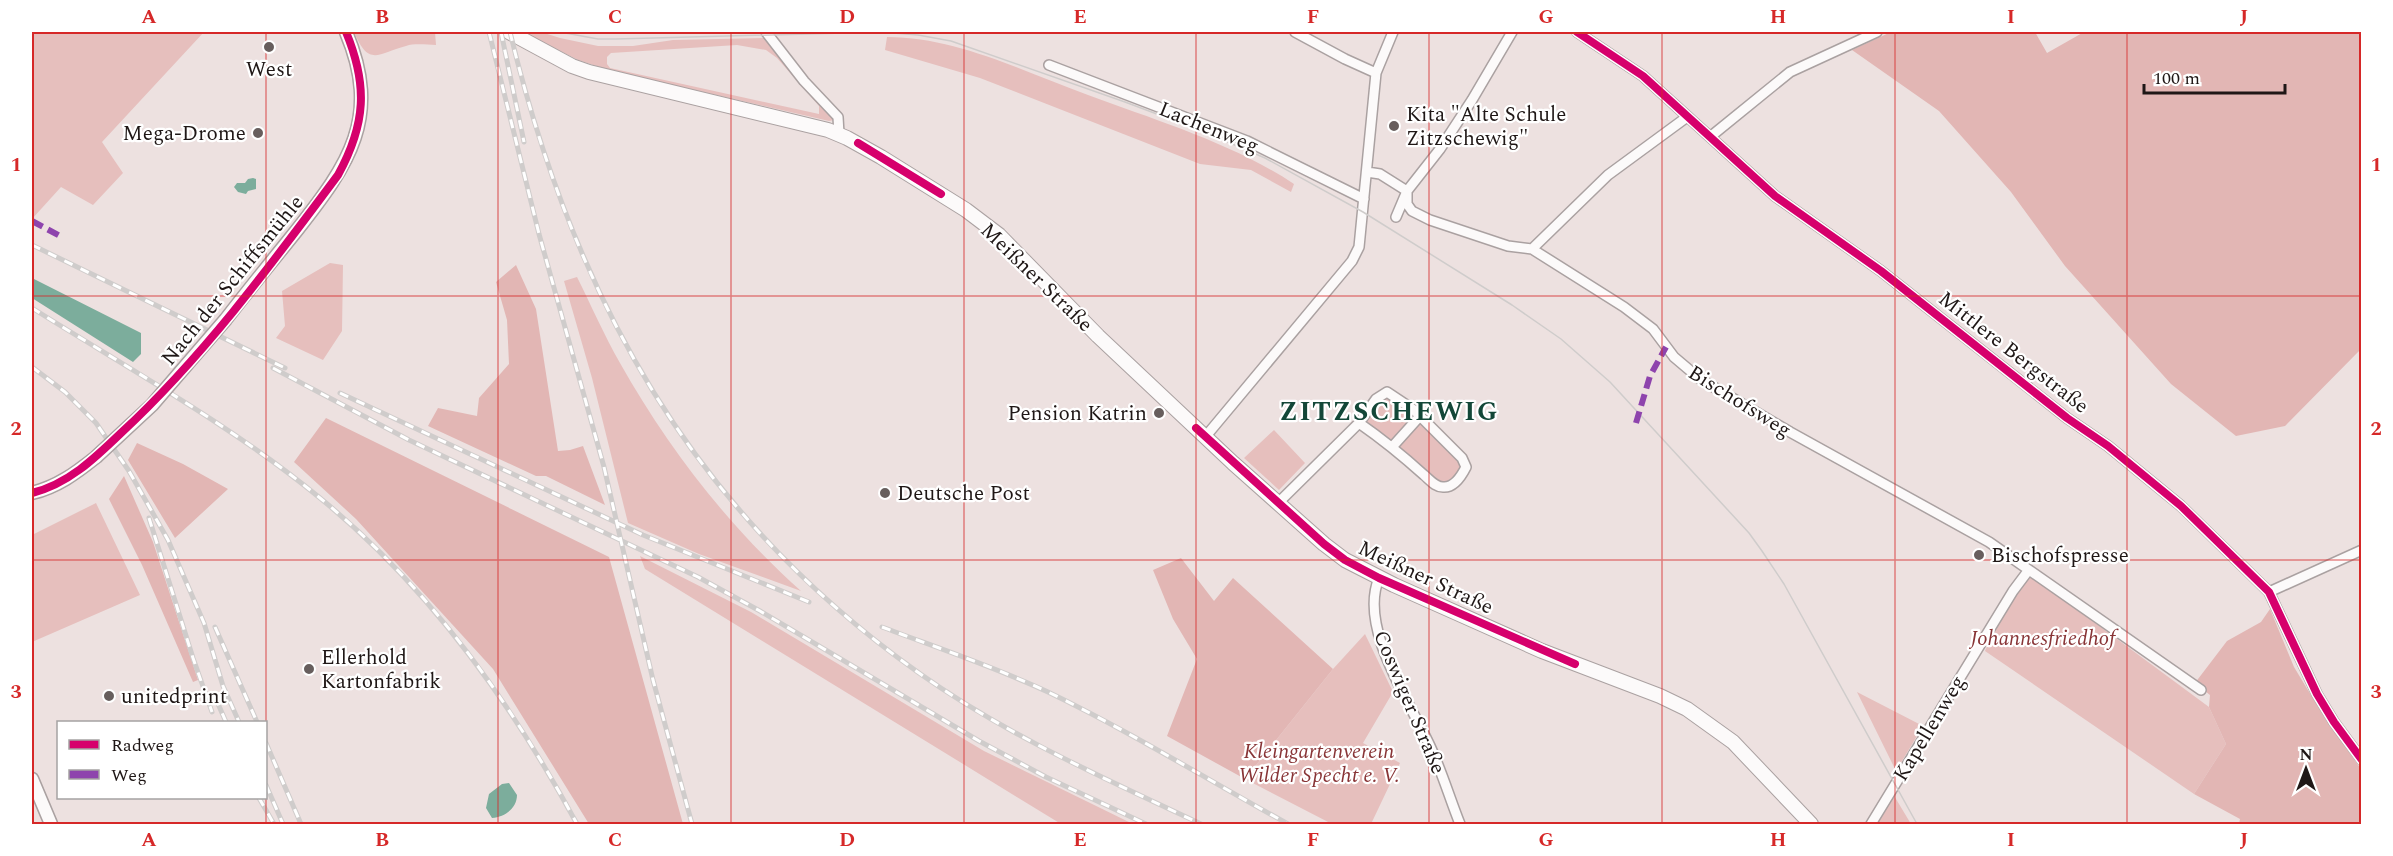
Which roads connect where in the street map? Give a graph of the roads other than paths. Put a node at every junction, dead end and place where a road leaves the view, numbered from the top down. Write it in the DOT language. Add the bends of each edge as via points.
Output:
graph roads {
  1 [pos="346,32"];
  2 [pos="509,32"];
  3 [pos="766,32"];
  4 [pos="1295,32"];
  5 [pos="1393,32"];
  6 [pos="1512,32"];
  7 [pos="1577,32"];
  8 [pos="1876,32"];
  9 [pos="1049,65"];
  10 [pos="1376,73"];
  11 [pos="1687,117"];
  12 [pos="839,134"];
  13 [pos="1710,137"];
  14 [pos="1367,172"];
  15 [pos="1407,191"];
  16 [pos="1364,200"];
  17 [pos="1396,216"];
  18 [pos="1532,249"];
  19 [pos="1420,416"];
  20 [pos="1359,423"];
  21 [pos="1206,436"];
  22 [pos="1393,446"];
  23 [pos="32,494"];
  24 [pos="1278,503"];
  25 [pos="2361,550"];
  26 [pos="2028,572"];
  27 [pos="1379,578"];
  28 [pos="2269,592"];
  29 [pos="2201,690"];
  30 [pos="2361,760"];
  31 [pos="32,779"];
  32 [pos="51,825"];
  33 [pos="1460,825"];
  34 [pos="1811,825"];
  35 [pos="1871,825"];
  1 -- 23 [label="street, Nach der Schiffsmühle, bridge" via="360,72 362,100 358,127 338,175 226,319 152,405 74,475"];
  2 -- 12 [label="main road" via="596,75"];
  3 -- 12 [label="street" via="838,117"];
  4 -- 10 [label="street"];
  5 -- 10 [label="street"];
  6 -- 15 [label="street" via="1440,149"];
  7 -- 11 [label="street, Mittlere Bergstraße" via="1643,76"];
  8 -- 13 [label="street" via="1790,72"];
  9 -- 16 [label="street, Lachenweg" via="1247,141"];
  10 -- 14 [label="street"];
  11 -- 13 [label="street, Mittlere Bergstraße"];
  11 -- 18 [label="street" via="1608,176"];
  12 -- 21 [label="main road, Meißner Straße" via="966,210 999,236 1098,336"];
  13 -- 28 [label="street, Mittlere Bergstraße" via="1782,202 1881,271 2135,468"];
  14 -- 15 [label="street" via="1380,174"];
  14 -- 16 [label="street"];
  15 -- 17 [label="street"];
  15 -- 18 [label="street, Bischofsweg" via="1407,204 1412,211 1430,220 1508,246"];
  16 -- 21 [label="street" via="1359,247 1352,261"];
  18 -- 26 [label="street, Bischofsweg" via="1653,329 1674,357 1700,379 1961,525"];
  19 -- 20 [label="street" via="1387,392 1376,399"];
  19 -- 22 [label="street"];
  19 -- 22 [label="street" via="1465,461 1461,476 1447,487 1436,486"];
  20 -- 22 [label="street"];
  20 -- 24 [label="street"];
  21 -- 24 [label="main road, Meißner Straße"];
  24 -- 27 [label="main road, Meißner Straße" via="1345,560"];
  25 -- 28 [label="street"];
  26 -- 29 [label="street, Bischofsweg"];
  26 -- 35 [label="street, Kapellenweg"];
  27 -- 33 [label="street, Coswiger Straße" via="1373,606 1388,661 1431,748"];
  27 -- 34 [label="main road, Meißner Straße" via="1542,651 1687,709 1733,742"];
  28 -- 30 [label="street, Mittlere Bergstraße" via="2317,694"];
  31 -- 32 [label="street"];
}
